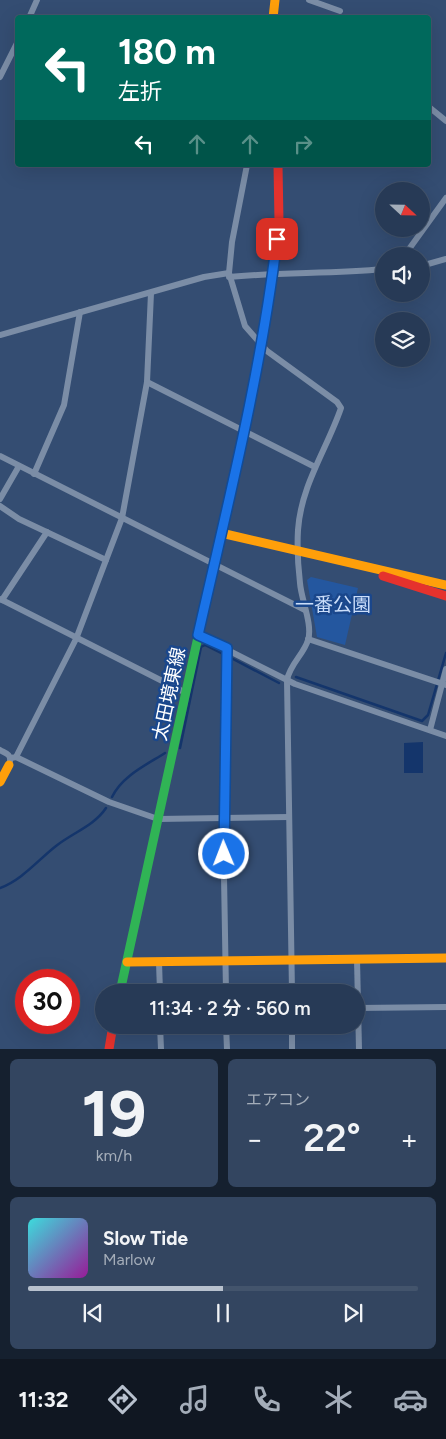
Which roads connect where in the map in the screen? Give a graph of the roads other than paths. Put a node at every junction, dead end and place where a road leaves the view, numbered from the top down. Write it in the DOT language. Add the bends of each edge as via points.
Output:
graph roads {
  1 [pos="37,0"];
  2 [pos="275,0"];
  3 [pos="309,0"];
  4 [pos="340,11"];
  5 [pos="30,15"];
  6 [pos="273,15"];
  7 [pos="15,46"];
  8 [pos="0,77"];
  9 [pos="431,110"];
  10 [pos="446,121"];
  11 [pos="247,167"];
  12 [pos="278,167"];
  13 [pos="446,198"];
  14 [pos="411,247"];
  15 [pos="446,259"];
  16 [pos="430,263"];
  17 [pos="375,270"];
  18 [pos="272,273"];
  19 [pos="229,275"];
  20 [pos="151,293"];
  21 [pos="80,312"];
  22 [pos="0,335"];
  23 [pos="262,346"];
  24 [pos="147,382"];
  25 [pos="244,432"];
  26 [pos="0,456"];
  27 [pos="19,466"];
  28 [pos="315,467"];
  29 [pos="34,474"];
  30 [pos="0,499"];
  31 [pos="0,506"];
  32 [pos="122,518"];
  33 [pos="47,532"];
  34 [pos="221,534"];
  35 [pos="302,552"];
  36 [pos="106,560"];
  37 [pos="214,565"];
  38 [pos="446,585"];
  39 [pos="446,596"];
  40 [pos="1,600"];
  41 [pos="305,610"];
  42 [pos="198,635"];
  43 [pos="76,639"];
  44 [pos="308,639"];
  45 [pos="227,648"];
  46 [pos="446,669"];
  47 [pos="287,680"];
  48 [pos="444,684"];
  49 [pos="186,693"];
  50 [pos="430,730"];
  51 [pos="446,736"];
  52 [pos="0,750"];
  53 [pos="12,760"];
  54 [pos="0,782"];
  55 [pos="289,817"];
  56 [pos="223,818"];
  57 [pos="158,819"];
  58 [pos="446,958"];
  59 [pos="357,959"];
  60 [pos="225,960"];
  61 [pos="292,960"];
  62 [pos="127,962"];
  63 [pos="159,962"];
  64 [pos="122,984"];
  65 [pos="160,984"];
  66 [pos="226,984"];
  67 [pos="292,984"];
  68 [pos="358,984"];
  69 [pos="446,1007"];
  70 [pos="365,1008"];
  71 [pos="112,1034"];
  72 [pos="160,1034"];
  73 [pos="226,1034"];
  74 [pos="292,1034"];
  75 [pos="359,1034"];
  76 [pos="109,1049"];
  77 [pos="161,1049"];
  78 [pos="227,1049"];
  79 [pos="292,1049"];
  80 [pos="359,1049"];
  1 -- 5 [label="street"];
  2 -- 6 [label="main road"];
  3 -- 4 [label="street"];
  7 -- 8 [label="street"];
  9 -- 10 [label="street"];
  11 -- 19 [label="street"];
  12 -- 18 [label="main road, 太田境東線" via="279,222"];
  13 -- 14 [label="street"];
  15 -- 16 [label="street"];
  17 -- 18 [label="street"];
  18 -- 19 [label="street"];
  18 -- 23 [label="main road, 太田境東線"];
  19 -- 20 [label="street" via="204,277"];
  19 -- 23 [label="street" via="246,326"];
  20 -- 21 [label="street"];
  20 -- 24 [label="street"];
  21 -- 22 [label="street"];
  21 -- 29 [label="street" via="64,405"];
  23 -- 25 [label="main road, 太田境東線"];
  23 -- 28 [label="street" via="341,408"];
  24 -- 25 [label="street"];
  24 -- 32 [label="street"];
  25 -- 28 [label="street"];
  25 -- 34 [label="main road, 太田境東線"];
  26 -- 27 [label="street"];
  27 -- 29 [label="street"];
  27 -- 30 [label="street"];
  28 -- 35 [label="street" via="301,507"];
  29 -- 32 [label="street"];
  31 -- 33 [label="street"];
  32 -- 36 [label="street"];
  32 -- 37 [label="street"];
  33 -- 36 [label="street"];
  33 -- 40 [label="street"];
  34 -- 35 [label="main road"];
  34 -- 37 [label="main road, 太田境東線"];
  35 -- 38 [label="main road"];
  35 -- 39 [label="main road"];
  35 -- 41 [label="street" via="299,583"];
  36 -- 43 [label="street"];
  37 -- 41 [label="street"];
  37 -- 42 [label="main road, 太田境東線"];
  40 -- 43 [label="street"];
  41 -- 44 [label="street"];
  42 -- 45 [label="street"];
  42 -- 49 [label="main road, 太田境東線"];
  43 -- 49 [label="street"];
  43 -- 53 [label="street"];
  44 -- 47 [label="street" via="288,672"];
  44 -- 48 [label="street"];
  45 -- 47 [label="street"];
  45 -- 56 [label="street"];
  46 -- 48 [label="street"];
  47 -- 50 [label="street" via="336,700"];
  47 -- 55 [label="street"];
  48 -- 50 [label="street"];
  49 -- 57 [label="main road, 太田境東線"];
  50 -- 51 [label="street"];
  52 -- 53 [label="street"];
  53 -- 54 [label="main road"];
  53 -- 57 [label="street" via="109,802"];
  55 -- 56 [label="street"];
  55 -- 61 [label="street"];
  56 -- 57 [label="street"];
  56 -- 60 [label="street"];
  57 -- 62 [label="main road, 太田境東線"];
  58 -- 59 [label="main road"];
  59 -- 61 [label="main road"];
  59 -- 68 [label="street"];
  60 -- 61 [label="main road"];
  60 -- 63 [label="main road"];
  60 -- 66 [label="street"];
  61 -- 67 [label="street"];
  62 -- 63 [label="main road"];
  62 -- 64 [label="main road, 太田境東線"];
  63 -- 65 [label="street"];
  69 -- 70 [label="street"];
  71 -- 76 [label="main road"];
  72 -- 77 [label="street"];
  73 -- 78 [label="street"];
  74 -- 79 [label="street"];
  75 -- 80 [label="street"];
}
